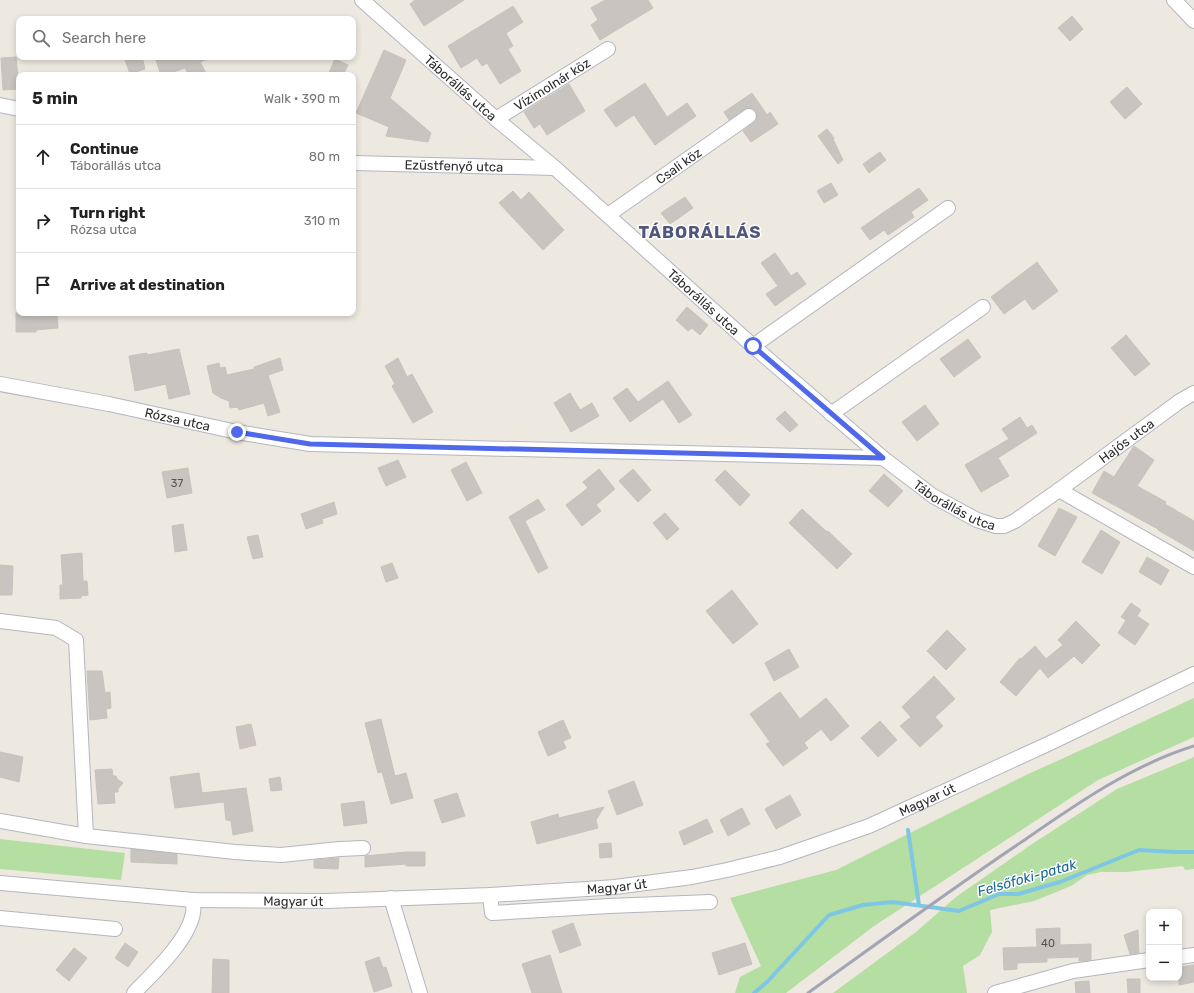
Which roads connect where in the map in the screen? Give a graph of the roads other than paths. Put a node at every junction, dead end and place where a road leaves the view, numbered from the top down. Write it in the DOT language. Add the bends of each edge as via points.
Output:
graph roads {
  1 [pos="362,0"];
  2 [pos="1174,0"];
  3 [pos="1194,21"];
  4 [pos="608,49"];
  5 [pos="0,104"];
  6 [pos="16,108"];
  7 [pos="749,116"];
  8 [pos="496,119"];
  9 [pos="356,163"];
  10 [pos="555,168"];
  11 [pos="948,208"];
  12 [pos="608,215"];
  13 [pos="983,307"];
  14 [pos="753,346"];
  15 [pos="0,384"];
  16 [pos="1194,394"];
  17 [pos="831,414"];
  18 [pos="883,458"];
  19 [pos="1059,490"];
  20 [pos="1194,567"];
  21 [pos="0,621"];
  22 [pos="1194,674"];
  23 [pos="0,821"];
  24 [pos="86,836"];
  25 [pos="362,848"];
  26 [pos="0,883"];
  27 [pos="490,895"];
  28 [pos="391,898"];
  29 [pos="193,900"];
  30 [pos="710,902"];
  31 [pos="0,918"];
  32 [pos="115,929"];
  33 [pos="1194,955"];
  34 [pos="1182,956"];
  35 [pos="1146,960"];
  36 [pos="134,993"];
  37 [pos="420,993"];
  38 [pos="995,993"];
  1 -- 8 [label="street, Táborállás utca"];
  2 -- 3 [label="street"];
  4 -- 8 [label="street, Vízimolnár köz"];
  5 -- 6 [label="street"];
  7 -- 12 [label="street, Csali köz"];
  8 -- 10 [label="street, Táborállás utca"];
  9 -- 10 [label="street, Ezüstfenyő utca"];
  10 -- 12 [label="street, Táborállás utca"];
  11 -- 14 [label="street"];
  12 -- 14 [label="street, Táborállás utca"];
  13 -- 17 [label="street"];
  14 -- 17 [label="street, Táborállás utca"];
  15 -- 18 [label="street, Rózsa utca" via="109,404 237,432 310,444"];
  16 -- 19 [label="street, Hajós utca" via="1180,400"];
  17 -- 18 [label="street, Táborállás utca"];
  18 -- 19 [label="street, Táborállás utca" via="933,496 977,520 996,526 1004,526 1015,520"];
  19 -- 20 [label="street"];
  21 -- 24 [label="street" via="56,628 76,640"];
  22 -- 27 [label="street, Magyar út" via="869,826 780,857 664,881 615,887"];
  23 -- 24 [label="street"];
  24 -- 25 [label="street" via="281,855"];
  26 -- 29 [label="street, Magyar út"];
  27 -- 28 [label="street, Magyar út"];
  27 -- 30 [label="street" via="492,913"];
  28 -- 29 [label="street, Magyar út" via="326,901"];
  28 -- 37 [label="street"];
  29 -- 36 [label="street" via="193,913 188,928 177,945"];
  31 -- 32 [label="street"];
  33 -- 34 [label="street"];
  35 -- 38 [label="street" via="1073,971"];
}
